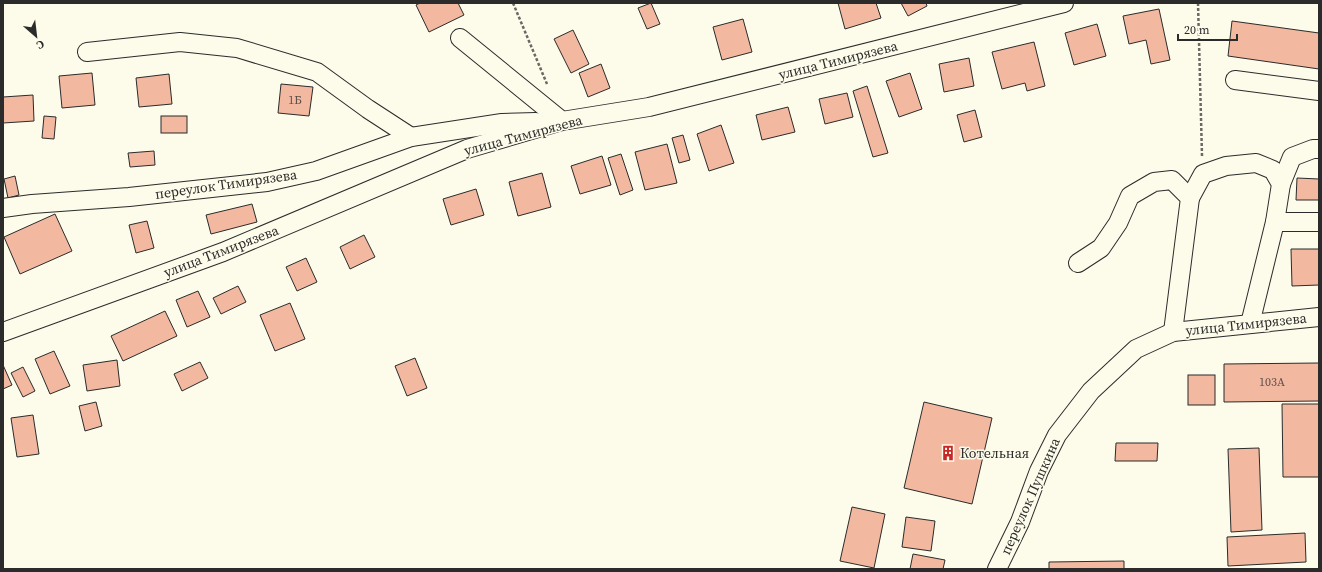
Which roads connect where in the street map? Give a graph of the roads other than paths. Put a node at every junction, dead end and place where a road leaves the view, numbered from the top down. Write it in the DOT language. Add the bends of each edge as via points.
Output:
graph roads {
  1 [pos="1064,3"];
  2 [pos="460,38"];
  3 [pos="87,52"];
  4 [pos="1235,80"];
  5 [pos="1319,91"];
  6 [pos="562,121"];
  7 [pos="412,137"];
  8 [pos="1319,149"];
  9 [pos="1281,184"];
  10 [pos="1190,198"];
  11 [pos="3,208"];
  12 [pos="1274,222"];
  13 [pos="1319,222"];
  14 [pos="1078,263"];
  15 [pos="1319,317"];
  16 [pos="1250,324"];
  17 [pos="3,332"];
  18 [pos="1173,332"];
  19 [pos="997,569"];
  1 -- 6 [label="street, улица Тимирязева" via="649,107"];
  2 -- 6 [label="street"];
  3 -- 7 [label="street" via="180,42 237,48 317,72 368,110"];
  4 -- 5 [label="street"];
  6 -- 7 [label="street, переулок Тимирязева" via="502,123"];
  6 -- 17 [label="street, улица Тимирязева" via="467,149 223,252"];
  7 -- 11 [label="street, переулок Тимирязева" via="316,171 267,182"];
  8 -- 9 [label="street" via="1292,157"];
  9 -- 10 [label="street" via="1273,170 1256,163 1226,166 1203,174"];
  9 -- 12 [label="street"];
  10 -- 14 [label="street" via="1172,180 1154,182 1130,196 1118,223 1101,248"];
  10 -- 18 [label="street"];
  12 -- 13 [label="street"];
  12 -- 16 [label="street"];
  15 -- 16 [label="street, улица Тимирязева"];
  16 -- 18 [label="street, улица Тимирязева"];
  18 -- 19 [label="street, переулок Пушкина" via="1136,349 1091,391 1057,435"];
}
